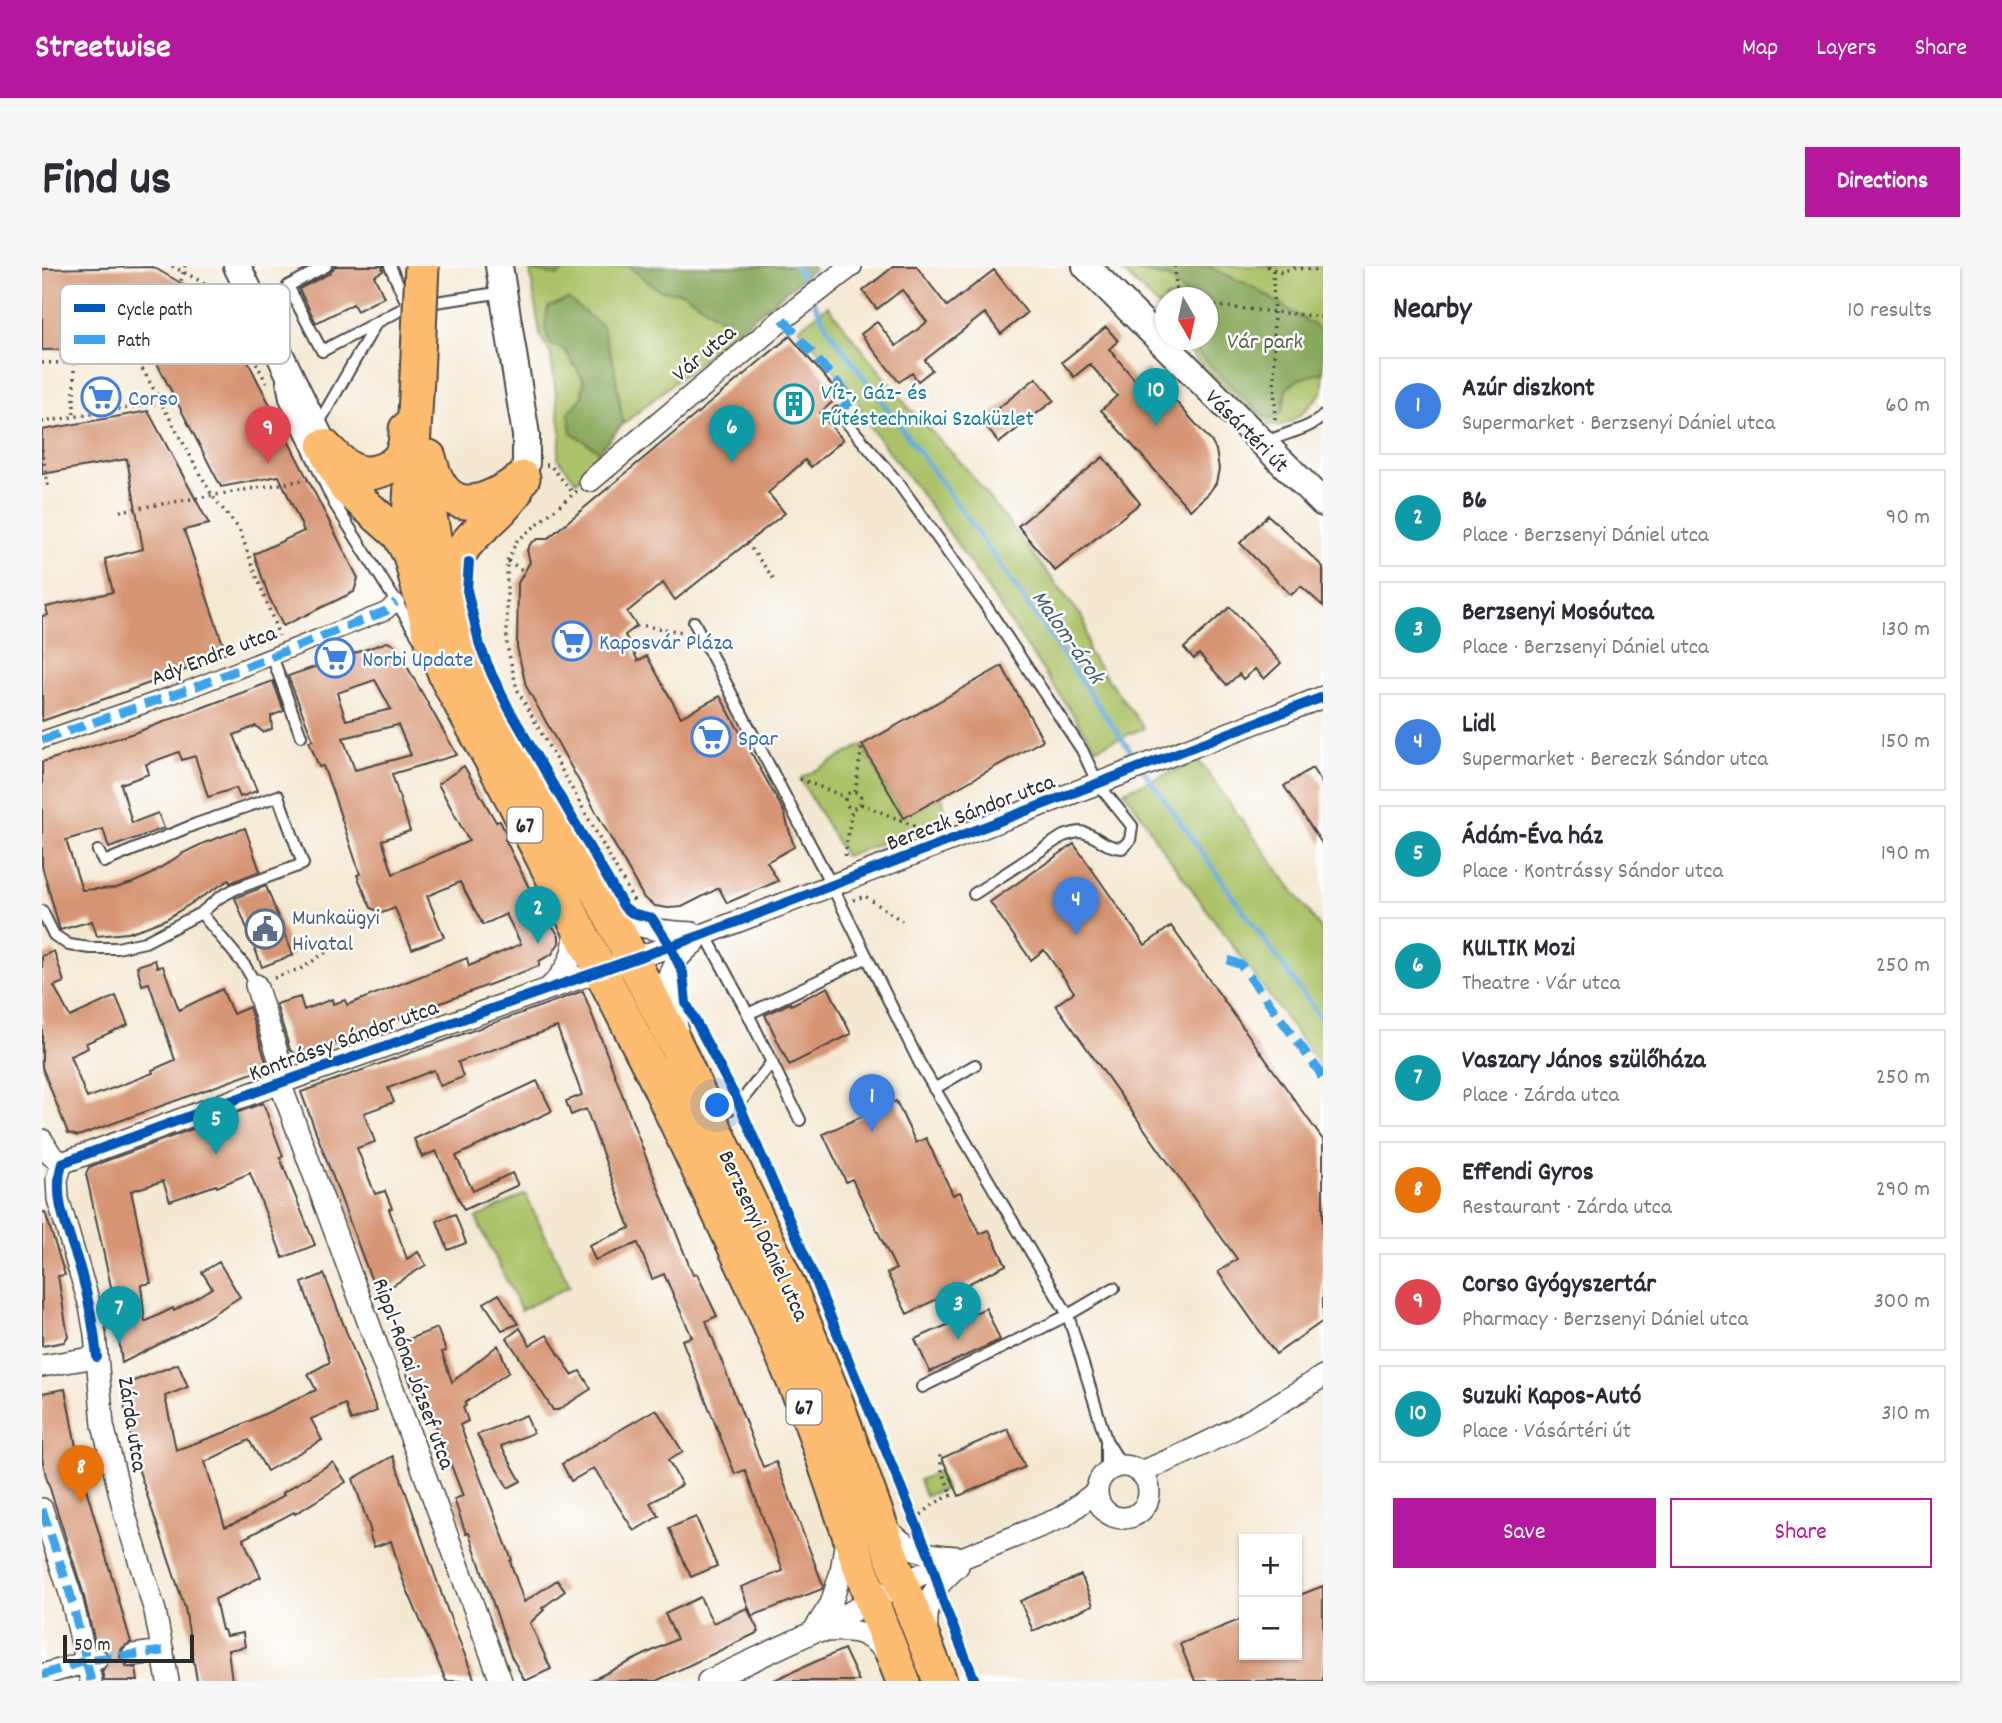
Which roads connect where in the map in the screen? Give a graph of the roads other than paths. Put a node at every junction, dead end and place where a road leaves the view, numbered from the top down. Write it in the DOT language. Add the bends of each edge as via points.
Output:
graph roads {
  1 [pos="326,266"];
  2 [pos="390,266"];
  3 [pos="422,266"];
  4 [pos="499,266"];
  5 [pos="851,266"];
  6 [pos="1086,266"];
  7 [pos="290,285"];
  8 [pos="290,290"];
  9 [pos="504,292"];
  10 [pos="408,306"];
  11 [pos="376,323"];
  12 [pos="279,364"];
  13 [pos="285,364"];
  14 [pos="416,397"];
  15 [pos="838,412"];
  16 [pos="1321,423"];
  17 [pos="320,437"];
  18 [pos="1269,440"];
  19 [pos="523,478"];
  20 [pos="590,481"];
  21 [pos="1323,503"];
  22 [pos="411,555"];
  23 [pos="396,603"];
  24 [pos="454,615"];
  25 [pos="694,622"];
  26 [pos="279,653"];
  27 [pos="447,679"];
  28 [pos="1323,697"];
  29 [pos="301,736"];
  30 [pos="42,740"];
  31 [pos="1098,784"];
  32 [pos="98,851"];
  33 [pos="974,894"];
  34 [pos="836,895"];
  35 [pos="613,904"];
  36 [pos="42,911"];
  37 [pos="201,913"];
  38 [pos="575,920"];
  39 [pos="705,934"];
  40 [pos="866,958"];
  41 [pos="615,965"];
  42 [pos="256,985"];
  43 [pos="550,987"];
  44 [pos="748,1014"];
  45 [pos="678,1049"];
  46 [pos="772,1062"];
  47 [pos="975,1065"];
  48 [pos="283,1082"];
  49 [pos="934,1089"];
  50 [pos="712,1119"];
  51 [pos="800,1121"];
  52 [pos="42,1140"];
  53 [pos="62,1163"];
  54 [pos="1114,1288"];
  55 [pos="1068,1315"];
  56 [pos="97,1357"];
  57 [pos="42,1366"];
  58 [pos="1323,1376"];
  59 [pos="922,1387"];
  60 [pos="1106,1440"];
  61 [pos="1120,1483"];
  62 [pos="42,1509"];
  63 [pos="893,1513"];
  64 [pos="847,1530"];
  65 [pos="967,1557"];
  66 [pos="902,1585"];
  67 [pos="872,1602"];
  68 [pos="813,1632"];
  69 [pos="163,1651"];
  70 [pos="133,1655"];
  71 [pos="91,1667"];
  72 [pos="934,1667"];
  73 [pos="900,1674"];
  74 [pos="42,1675"];
  75 [pos="168,1681"];
  76 [pos="500,1681"];
  77 [pos="708,1681"];
  1 -- 7 [label="lane"];
  2 -- 10 [label="lane"];
  3 -- 14 [label="main road, 67, bridge"];
  4 -- 9 [label="street"];
  5 -- 20 [label="street, Vár utca"];
  6 -- 18 [label="street, Vásártéri út"];
  8 -- 11 [label="lane" via="322,351"];
  9 -- 10 [label="lane"];
  9 -- 19 [label="street" via="526,435"];
  10 -- 11 [label="lane"];
  11 -- 17 [label="lane"];
  12 -- 23 [label="lane" via="285,400 334,503"];
  13 -- 17 [label="street"];
  14 -- 17 [label="main road" via="407,417 404,449 390,466 355,471 336,459"];
  14 -- 19 [label="main road" via="425,417 434,477 442,490 478,503"];
  14 -- 22 [label="main road, Berzsenyi Dániel utca / 67"];
  14 -- 24 [label="main road, Berzsenyi Dániel utca / 67" via="436,555"];
  15 -- 31 [label="lane" via="913,503 1007,635 1082,750"];
  16 -- 18 [label="lane"];
  17 -- 22 [label="main road" via="346,488 399,535"];
  18 -- 21 [label="street, Vásártéri út"];
  19 -- 24 [label="main road" via="507,505 475,534 455,561 451,578"];
  22 -- 27 [label="main road, Berzsenyi Dániel utca / 67" via="432,641"];
  23 -- 26 [label="street, Ady Endre utca"];
  23 -- 27 [label="lane"];
  24 -- 35 [label="main road, Berzsenyi Dániel utca / 67" via="488,695"];
  25 -- 34 [label="lane"];
  26 -- 29 [label="lane"];
  26 -- 30 [label="street, Ady Endre utca"];
  27 -- 38 [label="main road, Berzsenyi Dániel utca / 67"];
  28 -- 31 [label="street, Bereczk Sándor utca"];
  31 -- 33 [label="lane" via="1132,826 1130,840 1122,848 1108,847 1080,832 1063,836"];
  31 -- 34 [label="street, Bereczk Sándor utca"];
  32 -- 37 [label="lane" via="104,862 278,796 303,864 235,889"];
  34 -- 39 [label="street, Bereczk Sándor utca"];
  34 -- 40 [label="lane"];
  35 -- 39 [label="street" via="627,922 641,921 661,931"];
  35 -- 41 [label="main road, Berzsenyi Dániel utca / 67"];
  36 -- 37 [label="lane" via="54,935 69,945 90,948 145,942"];
  37 -- 42 [label="lane"];
  38 -- 41 [label="main road, Berzsenyi Dániel utca / 67"];
  38 -- 43 [label="street" via="573,953"];
  39 -- 41 [label="street, Bereczk Sándor utca"];
  39 -- 44 [label="lane"];
  39 -- 45 [label="street" via="676,958 668,975"];
  40 -- 44 [label="lane"];
  40 -- 49 [label="lane"];
  41 -- 43 [label="street, Kontrássy Sándor utca"];
  41 -- 45 [label="main road, Berzsenyi Dániel utca / 67"];
  41 -- 64 [label="main road, Berzsenyi Dániel utca / 67" via="658,1083 810,1420"];
  42 -- 48 [label="street, Rippl-Rónai József utca"];
  43 -- 48 [label="street, Kontrássy Sándor utca"];
  44 -- 46 [label="lane"];
  45 -- 50 [label="main road, Berzsenyi Dániel utca / 67"];
  46 -- 50 [label="lane" via="739,1104"];
  46 -- 51 [label="lane"];
  47 -- 49 [label="lane"];
  48 -- 53 [label="street, Kontrássy Sándor utca"];
  48 -- 76 [label="street, Rippl-Rónai József utca"];
  49 -- 55 [label="lane"];
  50 -- 63 [label="main road, Berzsenyi Dániel utca / 67"];
  52 -- 53 [label="street"];
  53 -- 56 [label="street, Zárda utca" via="58,1199 90,1306"];
  54 -- 55 [label="lane"];
  55 -- 59 [label="lane"];
  55 -- 60 [label="lane"];
  56 -- 57 [label="street"];
  56 -- 69 [label="street, Zárda utca" via="112,1466"];
  58 -- 61 [label="street" via="1228,1434"];
  60 -- 61 [label="lane"];
  60 -- 61 [label="lane"];
  61 -- 65 [label="street" via="1063,1517"];
  62 -- 71 [label="street"];
  63 -- 65 [label="street" via="893,1536 910,1549"];
  63 -- 66 [label="main road, Berzsenyi Dániel utca / 67"];
  64 -- 67 [label="main road, Berzsenyi Dániel utca / 67"];
  64 -- 68 [label="street" via="831,1604"];
  65 -- 66 [label="street"];
  65 -- 72 [label="street" via="938,1583 929,1598 926,1619"];
  66 -- 67 [label="street"];
  66 -- 72 [label="main road, Berzsenyi Dániel utca / 67"];
  67 -- 68 [label="street"];
  67 -- 73 [label="main road, Berzsenyi Dániel utca / 67"];
  68 -- 73 [label="street" via="861,1633 879,1645"];
  68 -- 77 [label="street"];
  69 -- 70 [label="street"];
  69 -- 75 [label="street, Zárda utca"];
  71 -- 74 [label="street"];
}
